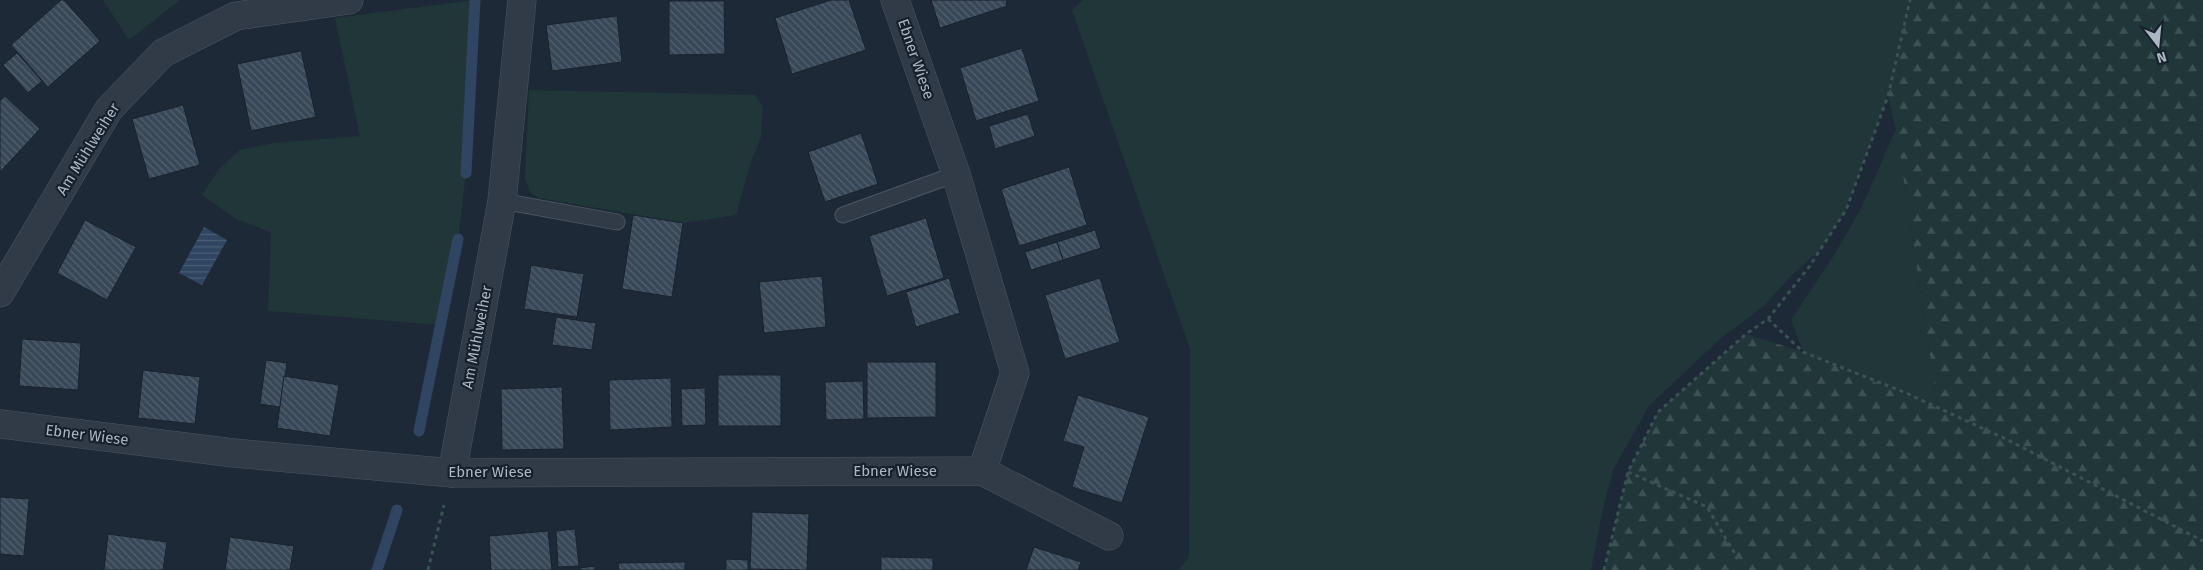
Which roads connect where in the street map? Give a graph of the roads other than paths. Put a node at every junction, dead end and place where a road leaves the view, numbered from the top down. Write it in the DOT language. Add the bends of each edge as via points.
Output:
graph roads {
  1 [pos="349,0"];
  2 [pos="522,0"];
  3 [pos="895,0"];
  4 [pos="956,174"];
  5 [pos="502,201"];
  6 [pos="843,215"];
  7 [pos="617,222"];
  8 [pos="0,293"];
  9 [pos="0,424"];
  10 [pos="982,471"];
  11 [pos="452,472"];
  12 [pos="1109,536"];
  1 -- 8 [label="street, Am Mühlweiher" via="236,16 163,53 109,109"];
  2 -- 5 [label="street, Am Mühlweiher"];
  3 -- 4 [label="street, Ebner Wiese"];
  4 -- 6 [label="lane"];
  4 -- 10 [label="street, Ebner Wiese" via="1015,373"];
  5 -- 7 [label="lane"];
  5 -- 11 [label="street, Am Mühlweiher"];
  9 -- 11 [label="street, Ebner Wiese" via="234,453"];
  10 -- 11 [label="street, Ebner Wiese"];
  10 -- 12 [label="street, Ebner Wiese"];
}
